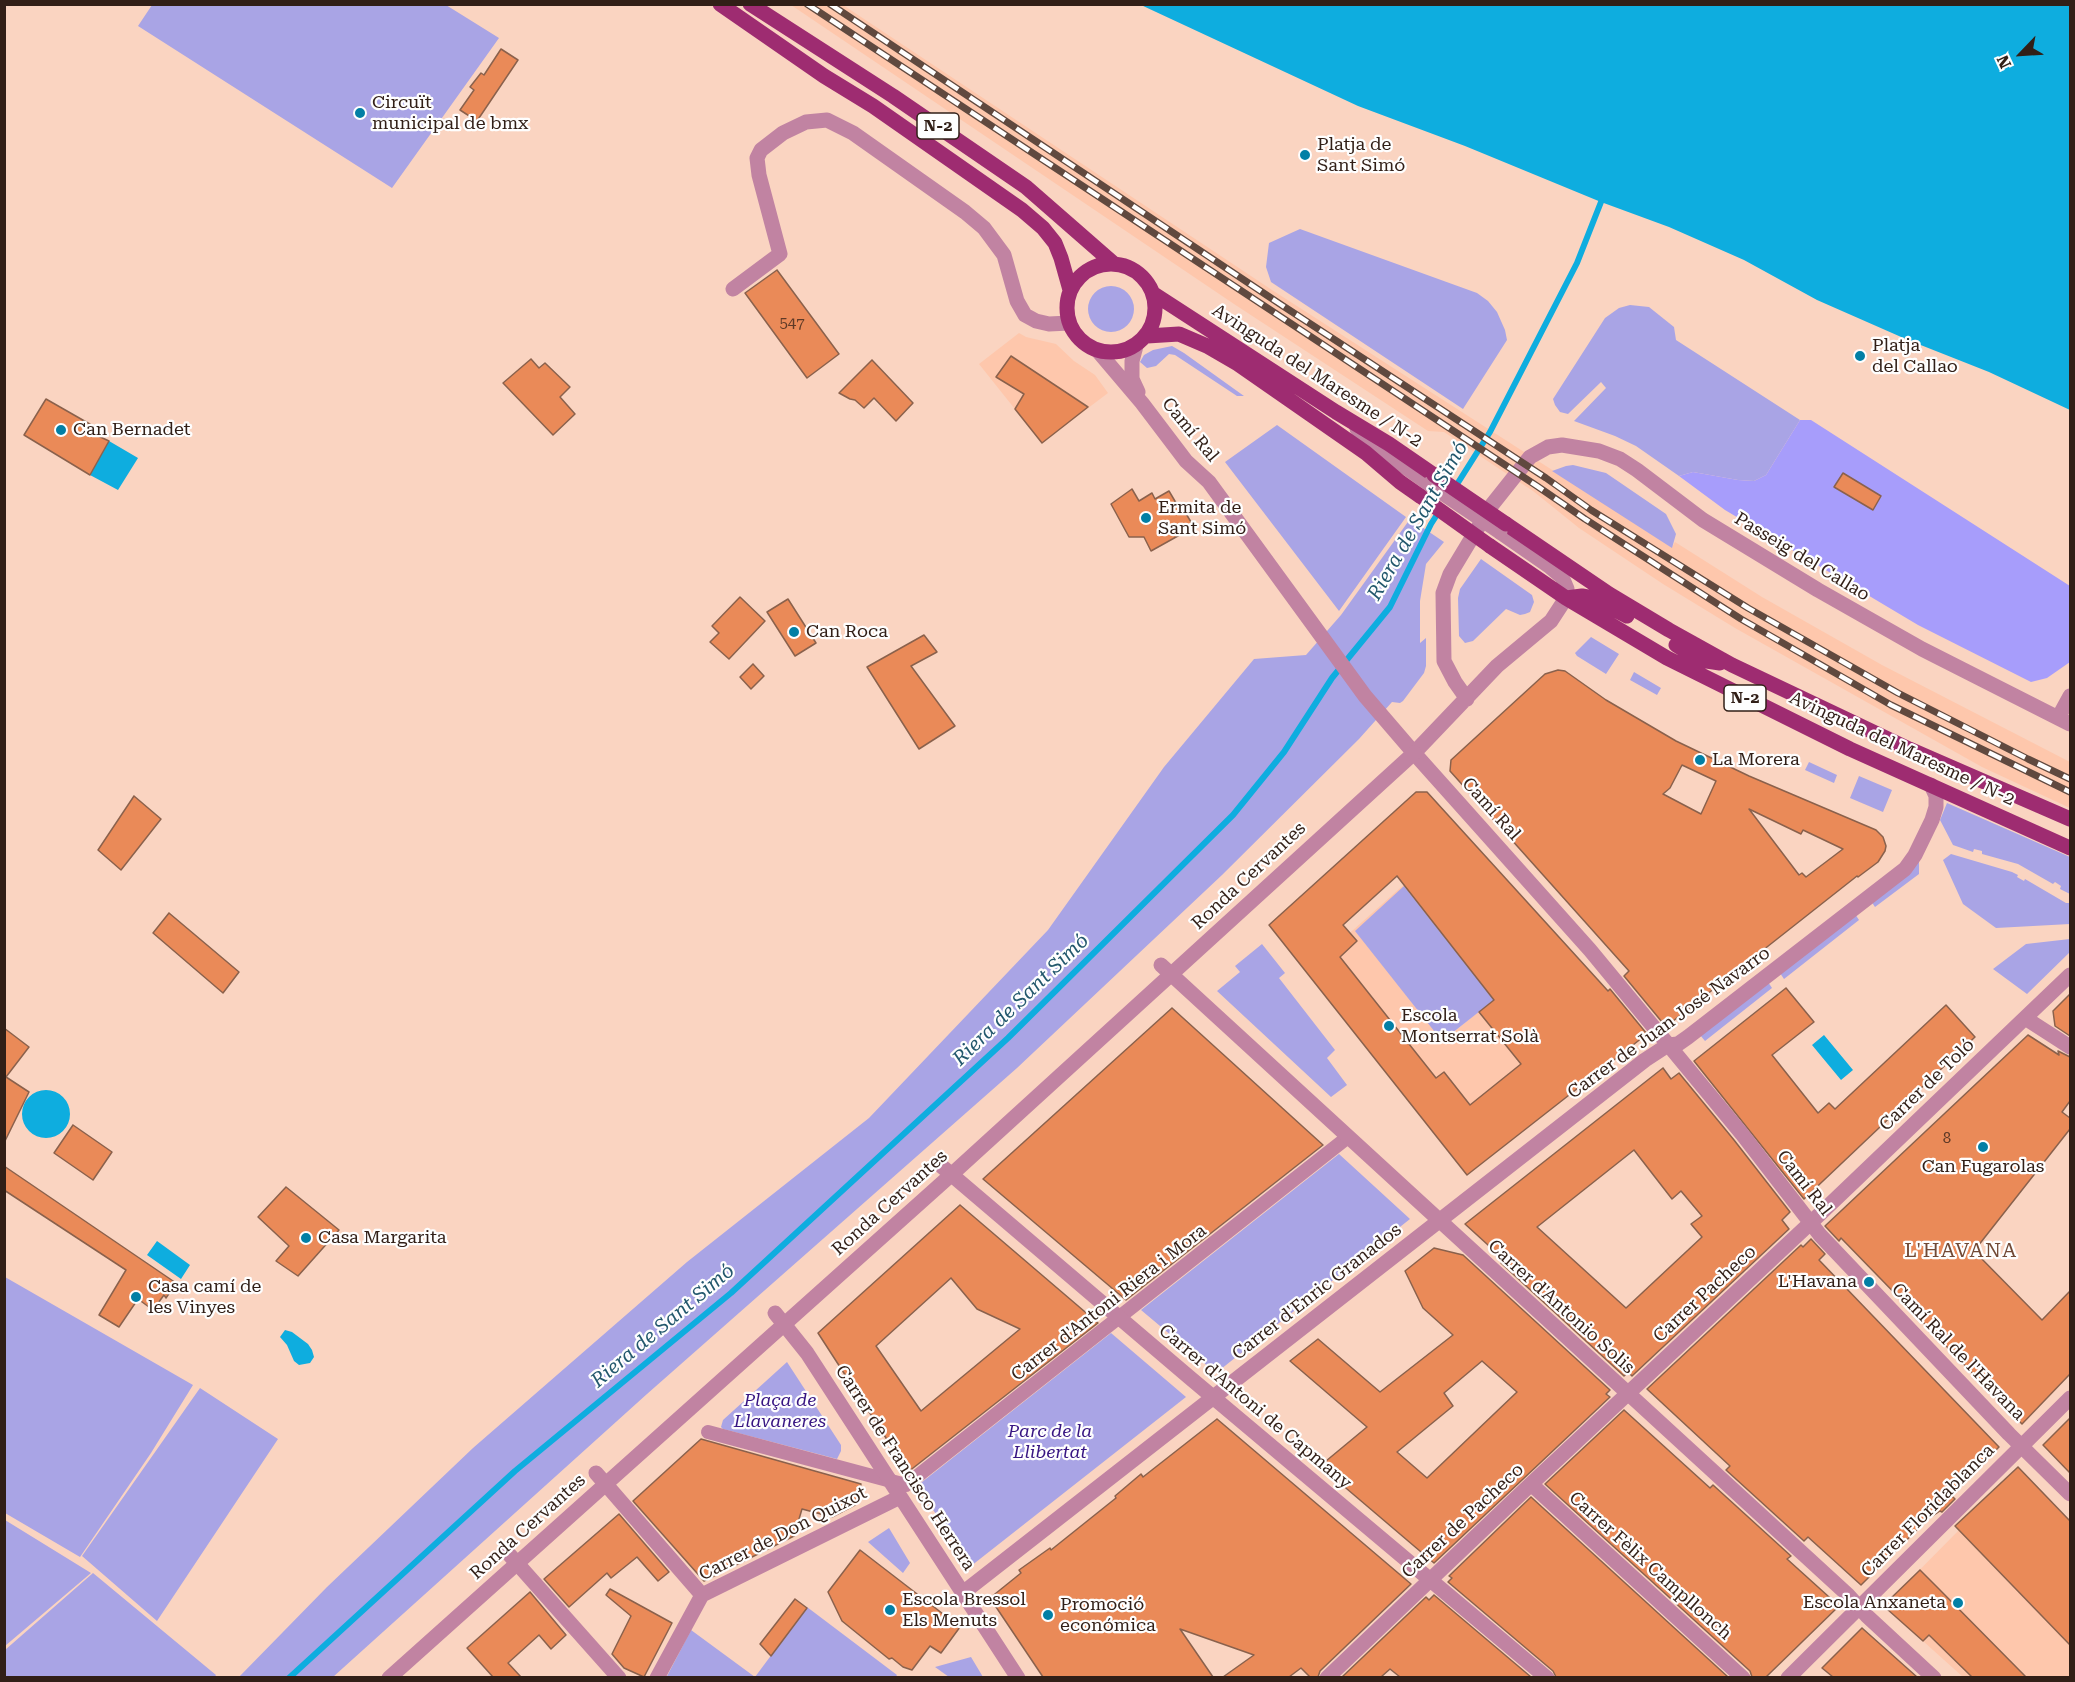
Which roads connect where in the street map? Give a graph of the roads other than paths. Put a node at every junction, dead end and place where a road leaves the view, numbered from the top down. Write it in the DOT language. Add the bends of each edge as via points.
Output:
graph roads {
  1 [pos="720,4"];
  2 [pos="750,4"];
  3 [pos="1113,263"];
  4 [pos="733,289"];
  5 [pos="1070,290"];
  6 [pos="1154,294"];
  7 [pos="1069,323"];
  8 [pos="1141,341"];
  9 [pos="1097,350"];
  10 [pos="1142,403"];
  11 [pos="1428,485"];
  12 [pos="1503,528"];
  13 [pos="1566,598"];
  14 [pos="1732,664"];
  15 [pos="2070,696"];
  16 [pos="1467,699"];
  17 [pos="2064,721"];
  18 [pos="1414,753"];
  19 [pos="1931,785"];
  20 [pos="2070,819"];
  21 [pos="2070,848"];
  22 [pos="1166,970"];
  23 [pos="2070,975"];
  24 [pos="2025,1018"];
  25 [pos="1668,1045"];
  26 [pos="2070,1047"];
  27 [pos="1348,1137"];
  28 [pos="939,1164"];
  29 [pos="951,1175"];
  30 [pos="1439,1222"];
  31 [pos="1815,1229"];
  32 [pos="1119,1318"];
  33 [pos="779,1319"];
  34 [pos="1627,1394"];
  35 [pos="1213,1397"];
  36 [pos="2070,1398"];
  37 [pos="708,1432"];
  38 [pos="2022,1446"];
  39 [pos="600,1478"];
  40 [pos="890,1479"];
  41 [pos="1531,1484"];
  42 [pos="2070,1494"];
  43 [pos="900,1497"];
  44 [pos="512,1558"];
  45 [pos="1429,1580"];
  46 [pos="964,1592"];
  47 [pos="702,1595"];
  48 [pos="1859,1607"];
  49 [pos="389,1677"];
  50 [pos="620,1677"];
  51 [pos="657,1677"];
  52 [pos="1018,1677"];
  53 [pos="1327,1677"];
  54 [pos="1546,1677"];
  55 [pos="1743,1677"];
  56 [pos="1788,1677"];
  57 [pos="1934,1677"];
  1 -- 5 [label="main road, N-2" via="974,176 1043,228 1055,243"];
  2 -- 3 [label="main road, N-2" via="1026,187"];
  3 -- 5 [label="main road" via="1088,270"];
  3 -- 6 [label="main road" via="1131,268 1145,278"];
  4 -- 7 [label="street" via="780,255 759,175 757,158 761,150 798,126 827,120 853,133 984,228 1004,255 1025,315 1049,324"];
  5 -- 7 [label="main road" via="1066,312"];
  6 -- 8 [label="main road" via="1154,321"];
  6 -- 11 [label="main road, Avinguda del Maresme / N-2 / N-2" via="1389,444"];
  7 -- 9 [label="main road" via="1075,335"];
  8 -- 9 [label="main road" via="1125,350"];
  8 -- 10 [label="street, Camí Ral" via="1132,361 1132,379"];
  8 -- 11 [label="main road, Avinguda del Maresme / N-2 / N-2" via="1179,334 1207,346 1366,453 1400,482"];
  9 -- 10 [label="street, Camí Ral"];
  10 -- 18 [label="street, Camí Ral" via="1186,461 1209,482 1365,696"];
  11 -- 12 [label="main road, Avinguda del Maresme / N-2 / N-2, bridge"];
  11 -- 13 [label="main road, Avinguda del Maresme / N-2 / N-2, bridge" via="1490,546"];
  12 -- 13 [label="street" via="1562,577"];
  12 -- 14 [label="main road, Avinguda del Maresme / N-2 / N-2"];
  13 -- 14 [label="main road" via="1593,598 1700,660"];
  13 -- 16 [label="street, Ronda Cervantes" via="1551,621 1497,666"];
  13 -- 19 [label="main road, Avinguda del Maresme / N-2 / N-2" via="1730,690"];
  14 -- 20 [label="main road, Avinguda del Maresme / N-2 / N-2" via="1909,749"];
  15 -- 17 [label="street, Passeig del Callao"];
  16 -- 17 [label="street, Passeig del Callao" via="1444,661 1443,593 1450,574 1491,506 1530,457 1548,447 1562,445 1620,459 1703,520 1818,590 1922,649"];
  16 -- 18 [label="street, Ronda Cervantes"];
  18 -- 22 [label="street, Ronda Cervantes" via="1262,890"];
  18 -- 25 [label="street, Camí Ral" via="1584,943"];
  19 -- 21 [label="main road, Avinguda del Maresme / N-2 / N-2"];
  19 -- 25 [label="street, Carrer de Juan José Navarro" via="1936,796 1932,820 1905,869 1689,1037"];
  22 -- 27 [label="street, Carrer d'Antonio Solis"];
  22 -- 29 [label="street, Ronda Cervantes"];
  23 -- 24 [label="street, Carrer de Toló"];
  24 -- 26 [label="street"];
  24 -- 31 [label="street, Carrer de Toló"];
  25 -- 30 [label="street, Carrer de Juan José Navarro"];
  25 -- 31 [label="street, Camí Ral"];
  27 -- 30 [label="street, Carrer d'Antonio Solis"];
  27 -- 32 [label="street, Carrer d'Antoni Riera i Mora"];
  28 -- 29 [label="street, Carrer d'Antoni de Capmany"];
  29 -- 32 [label="street, Carrer d'Antoni de Capmany"];
  29 -- 33 [label="street, Ronda Cervantes"];
  30 -- 34 [label="street, Carrer d'Antonio Solis"];
  30 -- 35 [label="street, Carrer d'Enric Granados"];
  31 -- 34 [label="street, Carrer Pacheco"];
  31 -- 38 [label="street, Camí Ral de l'Havana"];
  32 -- 35 [label="street, Carrer d'Antoni de Capmany"];
  32 -- 40 [label="street, Carrer d'Antoni Riera i Mora" via="906,1485"];
  33 -- 39 [label="street, Ronda Cervantes"];
  33 -- 40 [label="street, Carrer de Francisco Herrera" via="807,1353"];
  34 -- 41 [label="street, Carrer de Pacheco"];
  34 -- 48 [label="street, Carrer d'Antonio Solis"];
  35 -- 45 [label="street, Carrer d'Antoni de Capmany"];
  35 -- 46 [label="street, Carrer d'Enric Granados"];
  36 -- 38 [label="street, Carrer Floridablanca"];
  37 -- 40 [label="street"];
  38 -- 42 [label="street, Camí Ral de l'Havana"];
  38 -- 48 [label="street, Carrer Floridablanca"];
  39 -- 44 [label="street, Ronda Cervantes"];
  39 -- 47 [label="street"];
  40 -- 43 [label="street, Carrer de Francisco Herrera"];
  41 -- 45 [label="street, Carrer de Pacheco"];
  41 -- 55 [label="street, Carrer Fèlix Campllonch"];
  43 -- 46 [label="street, Carrer de Francisco Herrera"];
  43 -- 47 [label="street, Carrer de Don Quixot"];
  44 -- 49 [label="street, Ronda Cervantes"];
  44 -- 50 [label="street"];
  45 -- 53 [label="street, Carrer de Pacheco"];
  45 -- 54 [label="street, Carrer d'Antoni de Capmany"];
  46 -- 52 [label="street, Carrer de Francisco Herrera"];
  47 -- 51 [label="street, Carrer de Don Quixot"];
  48 -- 56 [label="street, Carrer Floridablanca"];
  48 -- 57 [label="street, Carrer d'Antonio Solis"];
}
